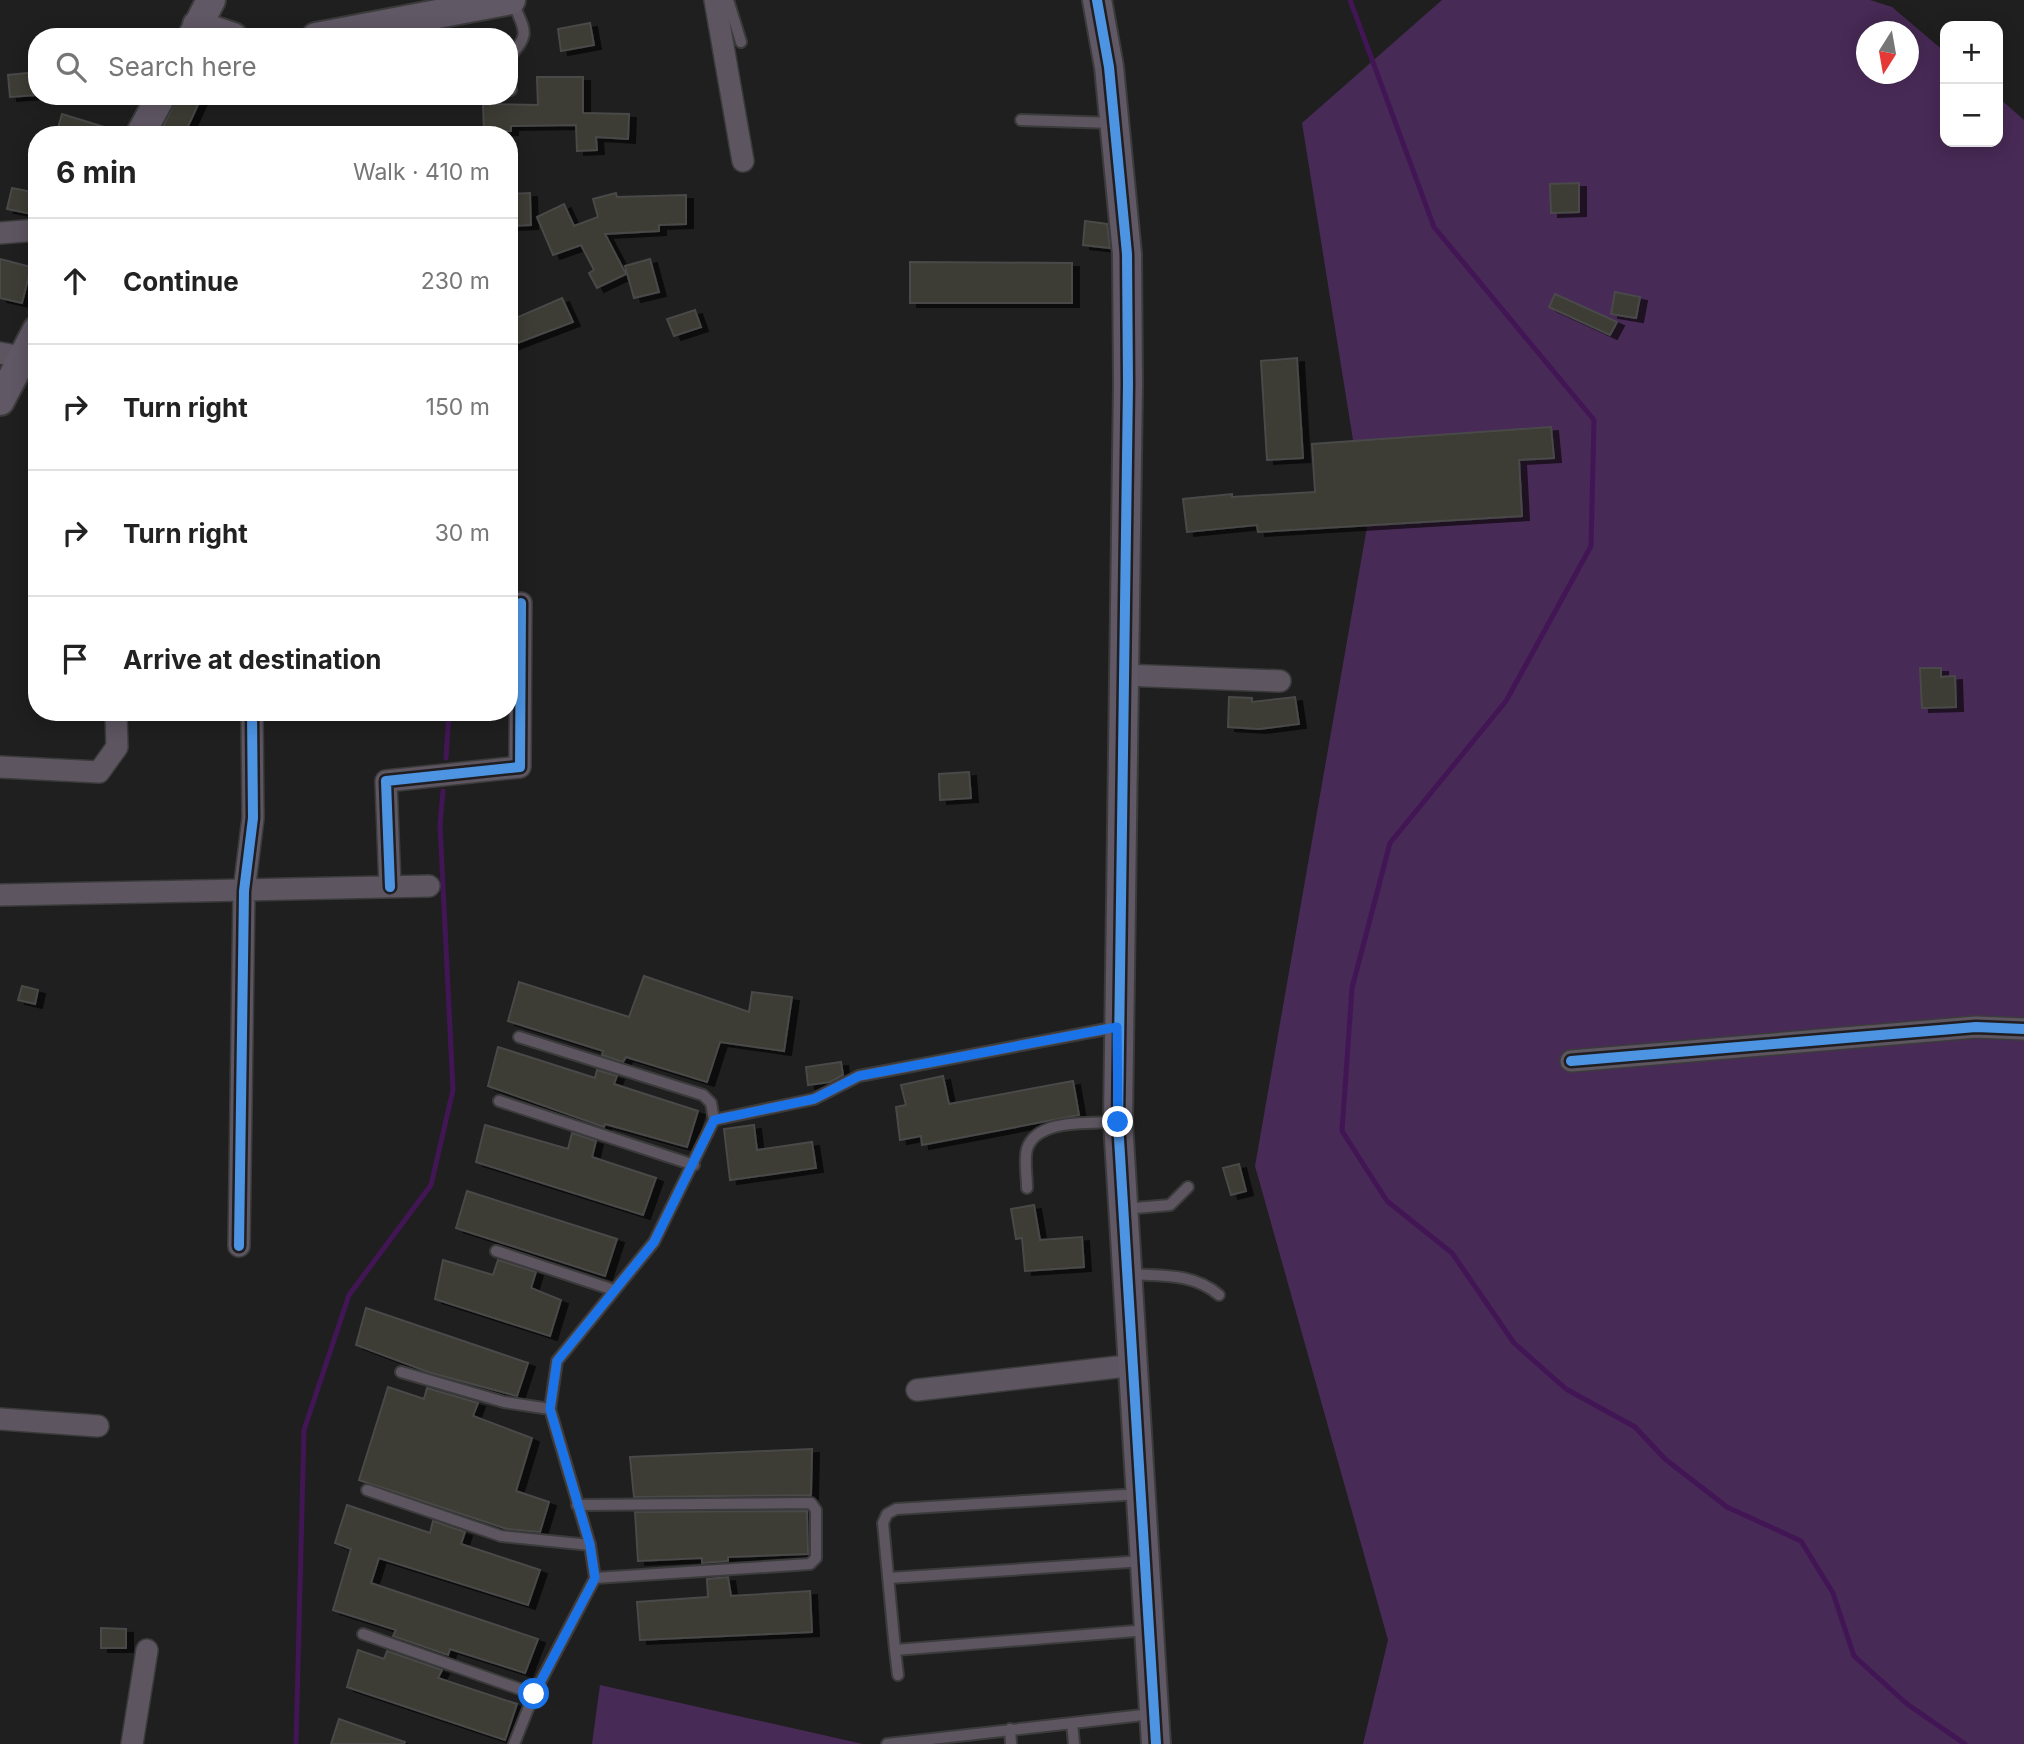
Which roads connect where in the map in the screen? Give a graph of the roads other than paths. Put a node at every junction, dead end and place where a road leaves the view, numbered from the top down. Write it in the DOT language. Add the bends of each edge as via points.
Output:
graph roads {
  1 [pos="211,0"];
  2 [pos="512,0"];
  3 [pos="715,0"];
  4 [pos="728,0"];
  5 [pos="1097,0"];
  6 [pos="196,28"];
  7 [pos="364,28"];
  8 [pos="741,42"];
  9 [pos="518,49"];
  10 [pos="155,105"];
  11 [pos="1021,120"];
  12 [pos="1114,122"];
  13 [pos="145,126"];
  14 [pos="743,161"];
  15 [pos="28,231"];
  16 [pos="0,233"];
  17 [pos="28,339"];
  18 [pos="11,355"];
  19 [pos="0,401"];
  20 [pos="521,603"];
  21 [pos="1123,675"];
  22 [pos="1280,681"];
  23 [pos="116,721"];
  24 [pos="252,721"];
  25 [pos="0,767"];
  26 [pos="429,886"];
  27 [pos="390,887"];
  28 [pos="244,891"];
  29 [pos="0,895"];
  30 [pos="1117,1027"];
  31 [pos="2024,1029"];
  32 [pos="519,1037"];
  33 [pos="1571,1061"];
  34 [pos="499,1101"];
  35 [pos="714,1120"];
  36 [pos="1118,1122"];
  37 [pos="694,1165"];
  38 [pos="1188,1187"];
  39 [pos="1027,1188"];
  40 [pos="1124,1209"];
  41 [pos="239,1246"];
  42 [pos="496,1251"];
  43 [pos="1129,1274"];
  44 [pos="614,1290"];
  45 [pos="1219,1295"];
  46 [pos="1135,1366"];
  47 [pos="401,1372"];
  48 [pos="917,1390"];
  49 [pos="550,1409"];
  50 [pos="0,1419"];
  51 [pos="98,1426"];
  52 [pos="366,1490"];
  53 [pos="1139,1494"];
  54 [pos="577,1505"];
  55 [pos="590,1545"];
  56 [pos="1144,1561"];
  57 [pos="595,1578"];
  58 [pos="889,1578"];
  59 [pos="1150,1630"];
  60 [pos="363,1634"];
  61 [pos="147,1650"];
  62 [pos="895,1650"];
  63 [pos="898,1675"];
  64 [pos="534,1694"];
  65 [pos="1154,1713"];
  66 [pos="1072,1723"];
  67 [pos="1010,1729"];
  68 [pos="946,1740"];
  69 [pos="132,1744"];
  70 [pos="514,1744"];
  71 [pos="887,1744"];
  72 [pos="1011,1744"];
  73 [pos="1074,1744"];
  74 [pos="1156,1744"];
  1 -- 6 [label="street"];
  2 -- 7 [label="street"];
  2 -- 9 [label="lane" via="526,36"];
  3 -- 14 [label="street"];
  4 -- 8 [label="lane"];
  5 -- 12 [label="street"];
  10 -- 13 [label="street"];
  11 -- 12 [label="lane"];
  12 -- 21 [label="street" via="1127,254"];
  15 -- 16 [label="street"];
  17 -- 18 [label="street"];
  18 -- 19 [label="street"];
  20 -- 27 [label="street" via="520,767 386,781"];
  21 -- 22 [label="street"];
  21 -- 30 [label="street"];
  23 -- 25 [label="street" via="117,747 99,772"];
  24 -- 28 [label="street" via="253,818"];
  26 -- 27 [label="street"];
  27 -- 28 [label="street"];
  28 -- 29 [label="street"];
  28 -- 41 [label="street"];
  30 -- 35 [label="lane" via="859,1076 814,1099"];
  30 -- 36 [label="street"];
  31 -- 33 [label="street" via="1976,1027"];
  32 -- 35 [label="lane" via="703,1095 711,1103"];
  34 -- 37 [label="lane"];
  35 -- 37 [label="lane"];
  36 -- 39 [label="lane" via="1050,1127 1035,1136 1027,1150"];
  36 -- 40 [label="street"];
  37 -- 44 [label="lane" via="664,1226"];
  38 -- 40 [label="lane" via="1170,1205"];
  40 -- 43 [label="street"];
  42 -- 44 [label="lane"];
  43 -- 45 [label="lane" via="1196,1280"];
  43 -- 46 [label="street"];
  44 -- 49 [label="lane" via="557,1361"];
  46 -- 48 [label="street"];
  46 -- 53 [label="street"];
  47 -- 49 [label="lane" via="504,1402"];
  49 -- 54 [label="lane"];
  50 -- 51 [label="street"];
  52 -- 55 [label="lane" via="501,1536"];
  53 -- 56 [label="street"];
  53 -- 58 [label="lane" via="896,1509 883,1523"];
  54 -- 55 [label="lane"];
  54 -- 57 [label="lane" via="811,1503 816,1510 816,1558 810,1564"];
  55 -- 57 [label="lane"];
  56 -- 58 [label="lane"];
  56 -- 59 [label="street"];
  57 -- 64 [label="lane"];
  58 -- 62 [label="lane"];
  59 -- 62 [label="lane"];
  59 -- 65 [label="street"];
  60 -- 64 [label="lane"];
  61 -- 69 [label="street"];
  62 -- 63 [label="lane"];
  64 -- 70 [label="lane"];
  65 -- 66 [label="lane"];
  65 -- 74 [label="street"];
  66 -- 67 [label="lane"];
  66 -- 73 [label="lane"];
  67 -- 68 [label="lane"];
  67 -- 72 [label="lane"];
  68 -- 71 [label="lane"];
}
